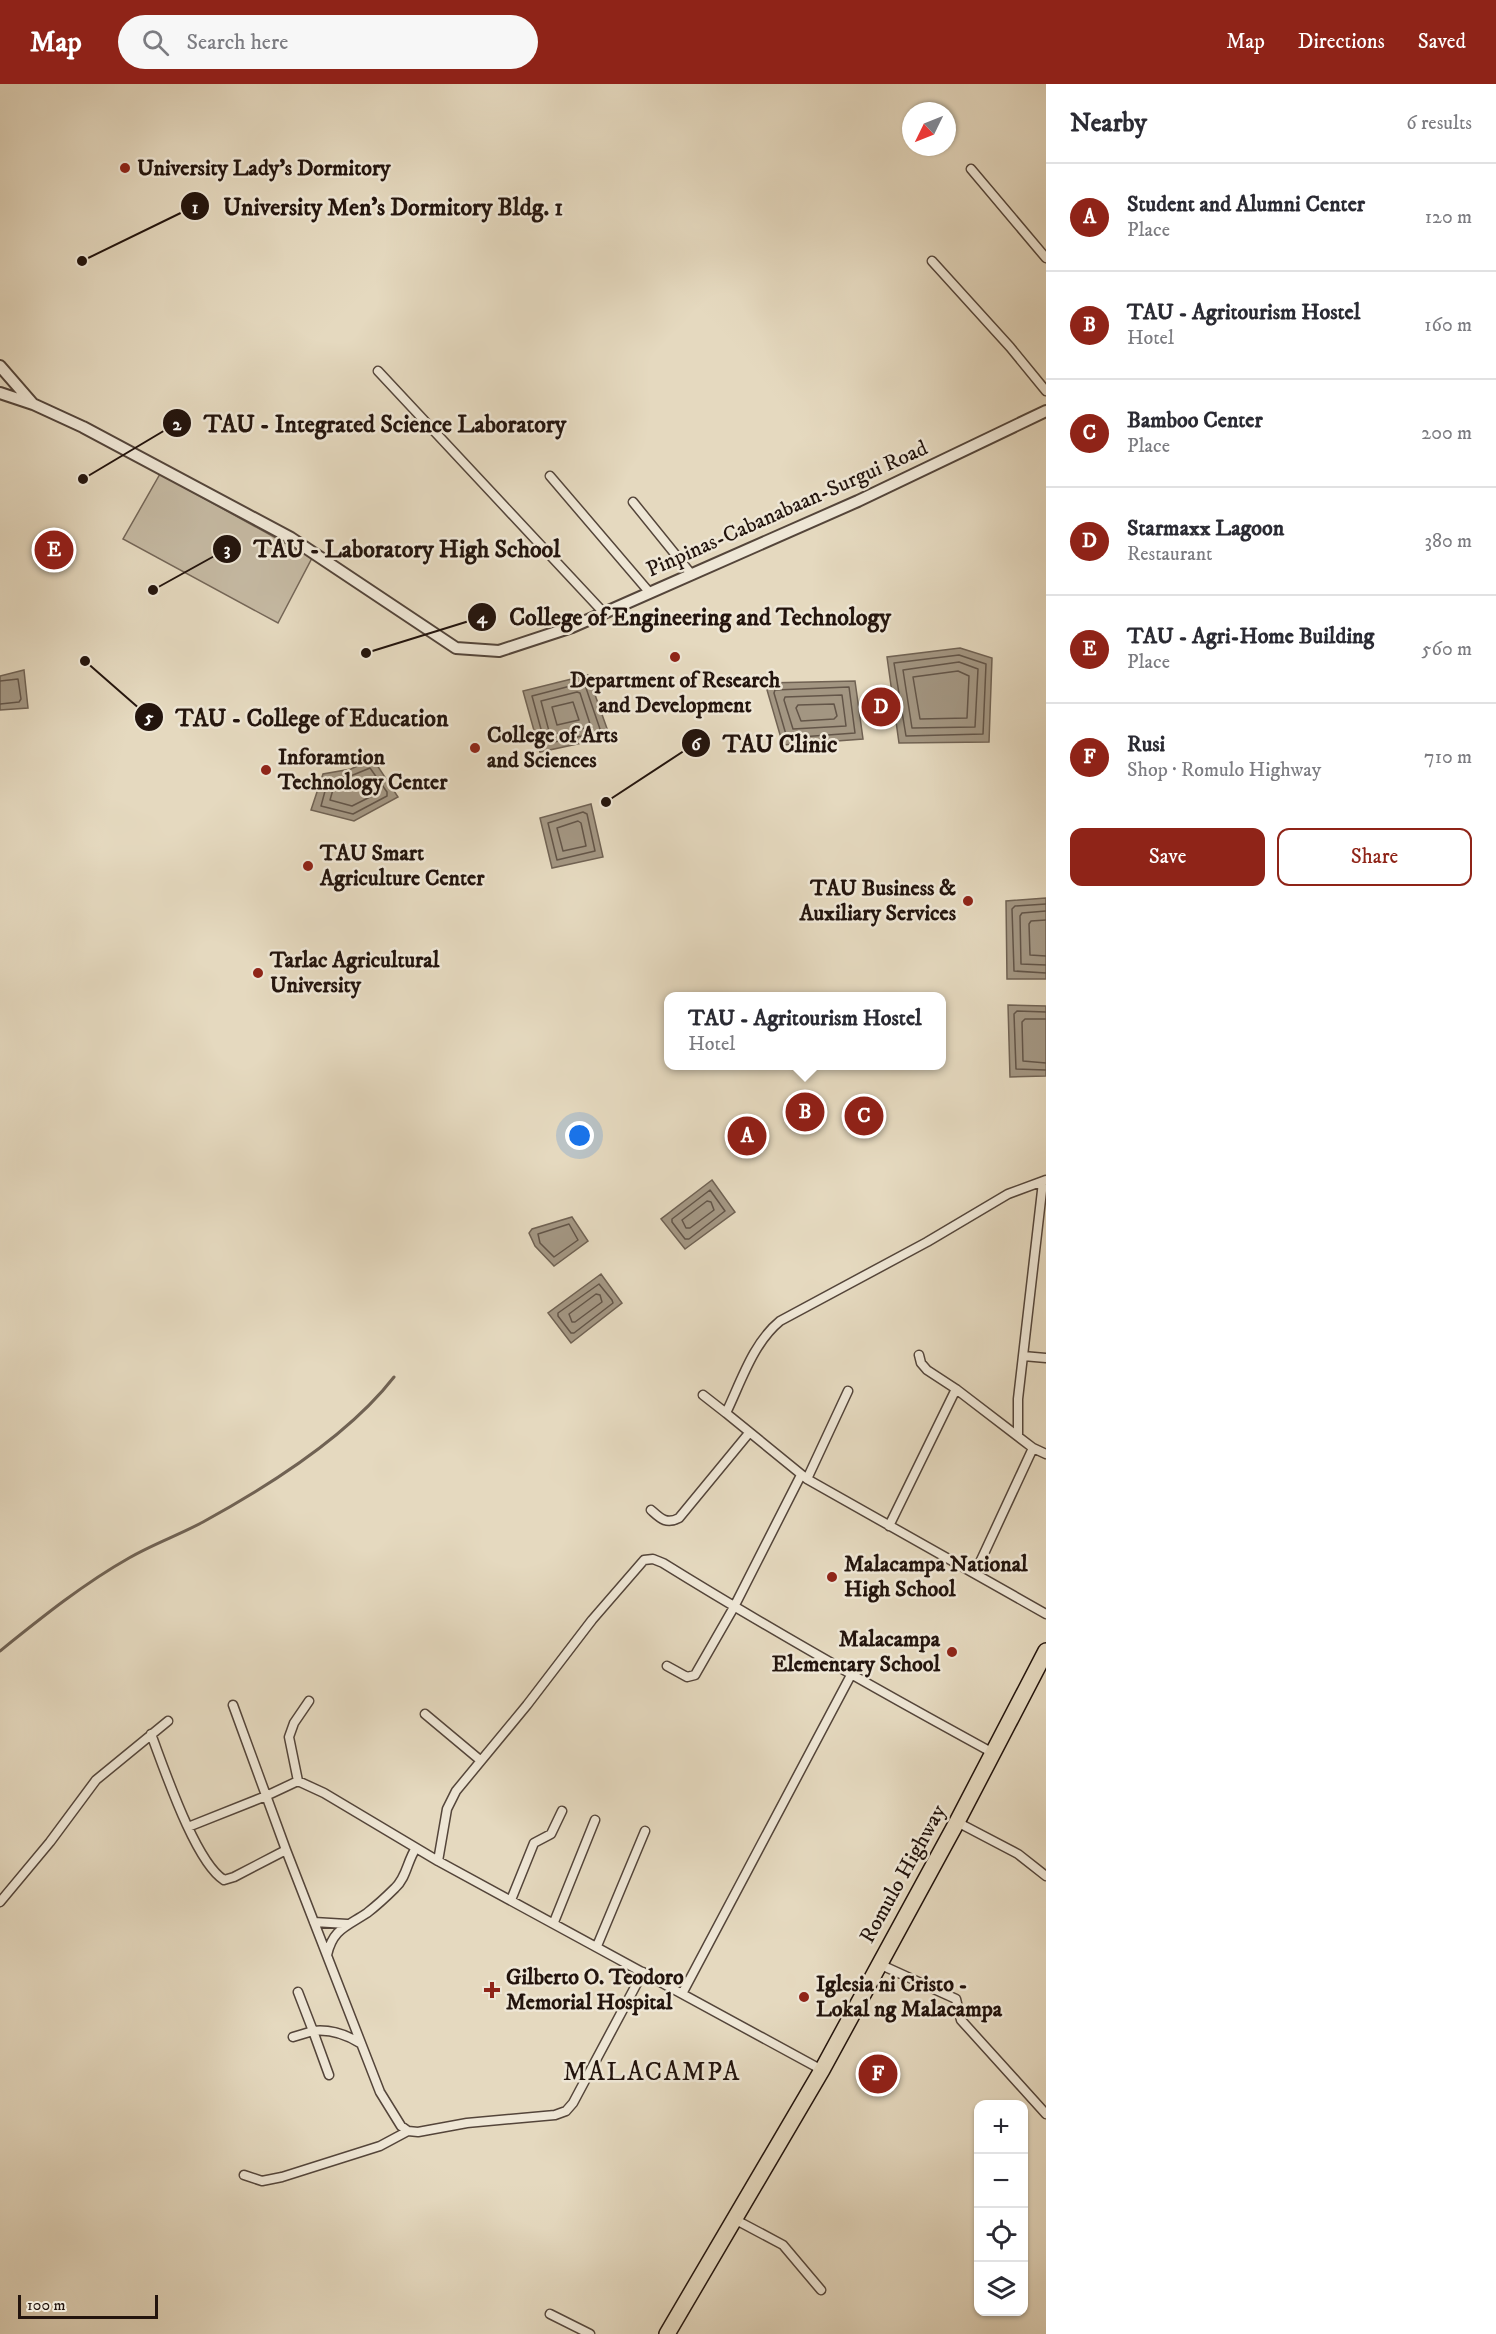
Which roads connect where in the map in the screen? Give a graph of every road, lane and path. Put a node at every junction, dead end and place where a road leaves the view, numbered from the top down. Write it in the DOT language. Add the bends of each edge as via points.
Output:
graph roads {
  1 [pos="971,169"];
  2 [pos="1046,258"];
  3 [pos="932,261"];
  4 [pos="0,366"];
  5 [pos="378,371"];
  6 [pos="1046,391"];
  7 [pos="0,393"];
  8 [pos="33,404"];
  9 [pos="1046,411"];
  10 [pos="550,476"];
  11 [pos="633,502"];
  12 [pos="692,574"];
  13 [pos="650,593"];
  14 [pos="603,613"];
  15 [pos="1044,1181"];
  16 [pos="919,1355"];
  17 [pos="1023,1356"];
  18 [pos="1046,1358"];
  19 [pos="956,1389"];
  20 [pos="848,1391"];
  21 [pos="703,1395"];
  22 [pos="726,1413"];
  23 [pos="749,1433"];
  24 [pos="1018,1436"];
  25 [pos="1033,1448"];
  26 [pos="1046,1454"];
  27 [pos="804,1477"];
  28 [pos="651,1510"];
  29 [pos="889,1526"];
  30 [pos="975,1572"];
  31 [pos="734,1607"];
  32 [pos="1046,1614"];
  33 [pos="1046,1651"];
  34 [pos="667,1666"];
  35 [pos="851,1675"];
  36 [pos="309,1701"];
  37 [pos="233,1705"];
  38 [pos="425,1714"];
  39 [pos="168,1720"];
  40 [pos="151,1734"];
  41 [pos="993,1753"];
  42 [pos="480,1760"];
  43 [pos="298,1781"];
  44 [pos="266,1796"];
  45 [pos="562,1811"];
  46 [pos="595,1820"];
  47 [pos="957,1822"];
  48 [pos="188,1827"];
  49 [pos="645,1831"];
  50 [pos="416,1848"];
  51 [pos="286,1850"];
  52 [pos="438,1861"];
  53 [pos="1046,1876"];
  54 [pos="511,1900"];
  55 [pos="0,1902"];
  56 [pos="314,1922"];
  57 [pos="554,1922"];
  58 [pos="347,1924"];
  59 [pos="597,1946"];
  60 [pos="327,1956"];
  61 [pos="879,1964"];
  62 [pos="643,1972"];
  63 [pos="298,1992"];
  64 [pos="683,1992"];
  65 [pos="313,2031"];
  66 [pos="292,2037"];
  67 [pos="360,2043"];
  68 [pos="822,2070"];
  69 [pos="329,2075"];
  70 [pos="1046,2114"];
  71 [pos="408,2131"];
  72 [pos="244,2175"];
  73 [pos="736,2220"];
  74 [pos="821,2290"];
  75 [pos="550,2314"];
  76 [pos="590,2334"];
  77 [pos="667,2334"];
  1 -- 2 [label="street"];
  3 -- 6 [label="street"];
  4 -- 8 [label="street"];
  5 -- 14 [label="street"];
  7 -- 8 [label="street, Pinpinas-Cabanabaan-Surgui Road"];
  8 -- 14 [label="street, Pinpinas-Cabanabaan-Surgui Road" via="291,538 456,648 499,651"];
  9 -- 12 [label="street, Pinpinas-Cabanabaan-Surgui Road" via="858,501"];
  10 -- 13 [label="street"];
  11 -- 12 [label="street"];
  12 -- 13 [label="street, Pinpinas-Cabanabaan-Surgui Road"];
  13 -- 14 [label="street, Pinpinas-Cabanabaan-Surgui Road"];
  15 -- 17 [label="street"];
  15 -- 22 [label="street" via="1008,1194 780,1321 759,1346"];
  16 -- 19 [label="street" via="927,1370"];
  17 -- 18 [label="street"];
  17 -- 24 [label="street"];
  19 -- 24 [label="street"];
  19 -- 29 [label="street"];
  20 -- 27 [label="street"];
  21 -- 22 [label="street"];
  22 -- 23 [label="street"];
  23 -- 27 [label="street"];
  23 -- 28 [label="street" via="679,1518 668,1522"];
  24 -- 25 [label="street"];
  25 -- 26 [label="street"];
  25 -- 30 [label="street"];
  27 -- 29 [label="street"];
  27 -- 31 [label="street"];
  29 -- 30 [label="street"];
  30 -- 32 [label="street"];
  31 -- 34 [label="street" via="695,1675 687,1677"];
  31 -- 35 [label="street"];
  31 -- 42 [label="street" via="663,1563 644,1560"];
  33 -- 41 [label="highway, Romulo Highway"];
  35 -- 41 [label="street"];
  35 -- 64 [label="street"];
  36 -- 43 [label="street" via="289,1737"];
  37 -- 44 [label="street"];
  38 -- 42 [label="street"];
  39 -- 40 [label="street"];
  40 -- 48 [label="street"];
  40 -- 55 [label="street" via="96,1780"];
  41 -- 47 [label="highway, Romulo Highway"];
  42 -- 52 [label="street" via="447,1809"];
  43 -- 44 [label="street"];
  43 -- 50 [label="street"];
  44 -- 48 [label="street"];
  44 -- 51 [label="street"];
  45 -- 54 [label="street" via="551,1834 534,1843"];
  46 -- 57 [label="street"];
  47 -- 53 [label="street" via="1018,1854"];
  47 -- 61 [label="highway, Romulo Highway"];
  48 -- 51 [label="street" via="214,1874 224,1880"];
  49 -- 59 [label="street"];
  50 -- 52 [label="street"];
  50 -- 58 [label="street" via="404,1878 396,1887 369,1912"];
  51 -- 56 [label="street"];
  52 -- 54 [label="street"];
  54 -- 57 [label="street"];
  56 -- 58 [label="street"];
  56 -- 60 [label="street"];
  57 -- 59 [label="street"];
  58 -- 60 [label="street" via="330,1940"];
  59 -- 62 [label="street"];
  60 -- 67 [label="street"];
  61 -- 68 [label="highway, Romulo Highway"];
  61 -- 70 [label="street" via="956,1999 961,2020"];
  62 -- 64 [label="street"];
  62 -- 71 [label="street" via="566,2111"];
  63 -- 65 [label="street"];
  64 -- 68 [label="street"];
  65 -- 66 [label="street"];
  65 -- 67 [label="street" via="325,2029"];
  65 -- 69 [label="street"];
  67 -- 71 [label="street" via="385,2102"];
  68 -- 73 [label="highway, Romulo Highway"];
  71 -- 72 [label="street" via="380,2146 282,2177 262,2181"];
  73 -- 74 [label="street" via="783,2245"];
  73 -- 77 [label="highway, Romulo Highway"];
  75 -- 76 [label="street"];
}
